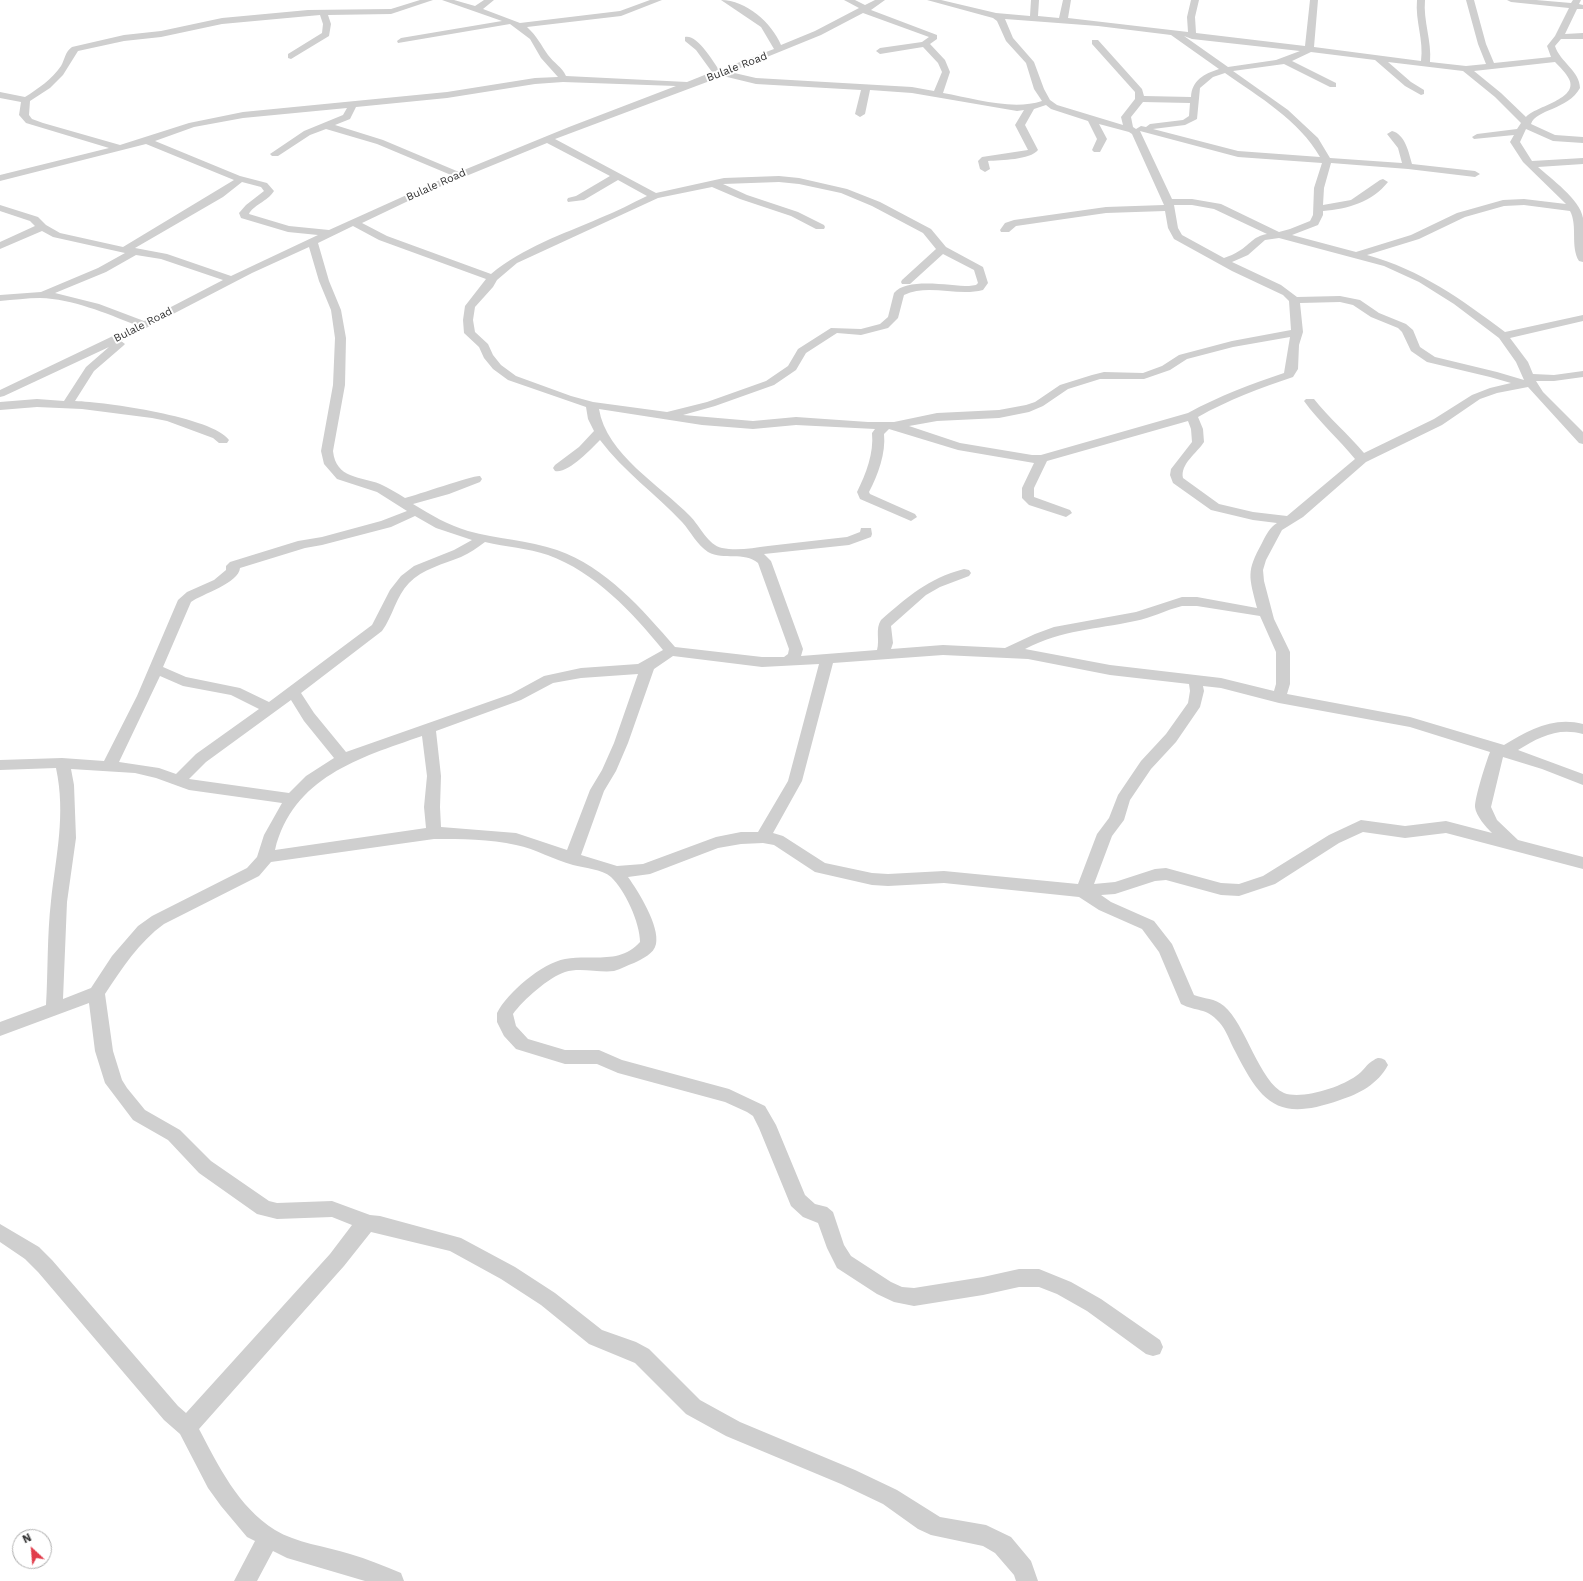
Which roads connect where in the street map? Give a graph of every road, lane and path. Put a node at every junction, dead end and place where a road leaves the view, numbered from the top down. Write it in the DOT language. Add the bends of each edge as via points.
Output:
graph roads {
  1 [pos="429,0"];
  2 [pos="446,0"];
  3 [pos="490,0"];
  4 [pos="658,0"];
  5 [pos="725,0"];
  6 [pos="848,0"];
  7 [pos="881,0"];
  8 [pos="931,0"];
  9 [pos="1035,0"];
  10 [pos="1067,0"];
  11 [pos="1195,0"];
  12 [pos="1314,0"];
  13 [pos="1421,0"];
  14 [pos="1470,0"];
  15 [pos="1511,0"];
  16 [pos="1578,4"];
  17 [pos="475,10"];
  18 [pos="866,10"];
  19 [pos="323,13"];
  20 [pos="996,16"];
  21 [pos="1034,18"];
  22 [pos="1063,20"];
  23 [pos="510,22"];
  24 [pos="518,26"];
  25 [pos="1175,34"];
  26 [pos="1192,36"];
  27 [pos="1583,36"];
  28 [pos="1559,37"];
  29 [pos="688,39"];
  30 [pos="401,41"];
  31 [pos="1095,42"];
  32 [pos="925,44"];
  33 [pos="779,50"];
  34 [pos="1309,50"];
  35 [pos="880,51"];
  36 [pos="291,56"];
  37 [pos="1378,58"];
  38 [pos="1557,59"];
  39 [pos="1285,60"];
  40 [pos="1425,63"];
  41 [pos="1492,67"];
  42 [pos="1466,68"];
  43 [pos="1225,70"];
  44 [pos="720,74"];
  45 [pos="563,80"];
  46 [pos="692,84"];
  47 [pos="1333,85"];
  48 [pos="866,88"];
  49 [pos="1579,90"];
  50 [pos="1421,92"];
  51 [pos="0,95"];
  52 [pos="937,95"];
  53 [pos="1140,99"];
  54 [pos="26,100"];
  55 [pos="1194,100"];
  56 [pos="1047,102"];
  57 [pos="353,104"];
  58 [pos="1030,108"];
  59 [pos="860,114"];
  60 [pos="1092,120"];
  61 [pos="326,125"];
  62 [pos="1524,126"];
  63 [pos="1134,129"];
  64 [pos="1392,134"];
  65 [pos="1477,137"];
  66 [pos="547,139"];
  67 [pos="146,140"];
  68 [pos="1583,140"];
  69 [pos="120,148"];
  70 [pos="1097,150"];
  71 [pos="275,154"];
  72 [pos="1583,160"];
  73 [pos="1327,161"];
  74 [pos="1531,164"];
  75 [pos="1408,166"];
  76 [pos="985,169"];
  77 [pos="1475,174"];
  78 [pos="458,175"];
  79 [pos="618,176"];
  80 [pos="0,178"];
  81 [pos="238,178"];
  82 [pos="1383,182"];
  83 [pos="711,183"];
  84 [pos="656,196"];
  85 [pos="572,200"];
  86 [pos="1169,205"];
  87 [pos="0,208"];
  88 [pos="1319,208"];
  89 [pos="1574,208"];
  90 [pos="353,222"];
  91 [pos="42,227"];
  92 [pos="820,227"];
  93 [pos="1005,230"];
  94 [pos="329,233"];
  95 [pos="1276,234"];
  96 [pos="312,241"];
  97 [pos="0,246"];
  98 [pos="942,249"];
  99 [pos="129,251"];
  100 [pos="1357,255"];
  101 [pos="1583,258"];
  102 [pos="1224,262"];
  103 [pos="492,278"];
  104 [pos="231,279"];
  105 [pos="906,282"];
  106 [pos="42,295"];
  107 [pos="0,298"];
  108 [pos="1294,300"];
  109 [pos="1583,318"];
  110 [pos="145,324"];
  111 [pos="1297,332"];
  112 [pos="129,333"];
  113 [pos="1503,336"];
  114 [pos="1583,374"];
  115 [pos="1528,381"];
  116 [pos="0,394"];
  117 [pos="1310,401"];
  118 [pos="67,405"];
  119 [pos="592,405"];
  120 [pos="0,406"];
  121 [pos="667,415"];
  122 [pos="1192,416"];
  123 [pos="882,427"];
  124 [pos="600,432"];
  125 [pos="223,440"];
  126 [pos="1583,440"];
  127 [pos="1042,458"];
  128 [pos="1362,459"];
  129 [pos="559,468"];
  130 [pos="476,479"];
  131 [pos="403,503"];
  132 [pos="415,512"];
  133 [pos="1066,513"];
  134 [pos="911,517"];
  135 [pos="1288,520"];
  136 [pos="866,531"];
  137 [pos="483,538"];
  138 [pos="749,552"];
  139 [pos="964,573"];
  140 [pos="1265,612"];
  141 [pos="671,651"];
  142 [pos="1009,652"];
  143 [pos="883,655"];
  144 [pos="827,660"];
  145 [pos="788,662"];
  146 [pos="648,666"];
  147 [pos="156,669"];
  148 [pos="1195,679"];
  149 [pos="294,692"];
  150 [pos="1279,698"];
  151 [pos="270,709"];
  152 [pos="428,728"];
  153 [pos="1583,730"];
  154 [pos="1501,751"];
  155 [pos="343,758"];
  156 [pos="62,763"];
  157 [pos="0,765"];
  158 [pos="109,766"];
  159 [pos="1583,780"];
  160 [pos="178,781"];
  161 [pos="293,799"];
  162 [pos="434,833"];
  163 [pos="763,837"];
  164 [pos="1514,845"];
  165 [pos="267,857"];
  166 [pos="572,859"];
  167 [pos="1583,862"];
  168 [pos="616,872"];
  169 [pos="1083,891"];
  170 [pos="97,993"];
  171 [pos="54,1010"];
  172 [pos="0,1029"];
  173 [pos="1379,1064"];
  174 [pos="370,1223"];
  175 [pos="0,1232"];
  176 [pos="1153,1347"];
  177 [pos="187,1427"];
  178 [pos="268,1538"];
  179 [pos="245,1581"];
  180 [pos="393,1581"];
  181 [pos="1027,1581"];
  1 -- 19 [label="street" via="391,11"];
  2 -- 17 [label="street"];
  3 -- 17 [label="street"];
  4 -- 24 [label="street" via="621,13"];
  5 -- 33 [label="street" via="760,20 776,40"];
  6 -- 18 [label="street"];
  7 -- 18 [label="street, Bulale Road"];
  8 -- 20 [label="street"];
  9 -- 21 [label="street"];
  10 -- 22 [label="street"];
  11 -- 26 [label="street" via="1191,17"];
  12 -- 34 [label="street"];
  13 -- 40 [label="street" via="1421,25 1427,46"];
  14 -- 41 [label="street" via="1482,44"];
  15 -- 16 [label="street"];
  16 -- 28 [label="street"];
  17 -- 23 [label="street"];
  18 -- 32 [label="street" via="933,35 934,37"];
  18 -- 33 [label="street, Bulale Road"];
  19 -- 36 [label="street" via="327,24 326,34"];
  19 -- 54 [label="street" via="222,21 75,49 53,80"];
  20 -- 21 [label="street"];
  20 -- 56 [label="street" via="1001,20 1009,39 1030,62 1039,89"];
  21 -- 22 [label="street"];
  22 -- 25 [label="street"];
  23 -- 24 [label="street"];
  23 -- 30 [label="street"];
  24 -- 45 [label="street" via="533,37 546,58 556,66"];
  25 -- 26 [label="street"];
  25 -- 43 [label="street"];
  26 -- 34 [label="street"];
  27 -- 28 [label="street"];
  28 -- 38 [label="street" via="1551,46"];
  29 -- 44 [label="street" via="699,48"];
  31 -- 53 [label="street" via="1139,91"];
  32 -- 35 [label="street"];
  32 -- 52 [label="street" via="942,62 946,72"];
  33 -- 44 [label="street, Bulale Road"];
  34 -- 37 [label="street"];
  34 -- 39 [label="street"];
  37 -- 40 [label="street"];
  37 -- 50 [label="street"];
  38 -- 41 [label="street"];
  38 -- 49 [label="street" via="1572,76"];
  39 -- 43 [label="street"];
  39 -- 47 [label="street"];
  40 -- 42 [label="street"];
  41 -- 42 [label="street"];
  42 -- 62 [label="street" via="1498,95"];
  43 -- 55 [label="street" via="1198,84"];
  43 -- 73 [label="street" via="1266,97 1291,118 1315,140"];
  44 -- 46 [label="street, Bulale Road"];
  44 -- 48 [label="street" via="756,81"];
  45 -- 46 [label="street"];
  45 -- 57 [label="street" via="535,81 447,95"];
  46 -- 66 [label="street, Bulale Road"];
  48 -- 52 [label="street" via="912,90"];
  48 -- 59 [label="street"];
  49 -- 62 [label="street" via="1560,103 1532,115"];
  51 -- 54 [label="street"];
  52 -- 58 [label="street"];
  53 -- 55 [label="street"];
  53 -- 63 [label="street" via="1126,117"];
  54 -- 69 [label="street" via="24,115 29,121"];
  55 -- 63 [label="street" via="1196,115 1192,119"];
  56 -- 58 [label="street"];
  56 -- 60 [label="street" via="1054,107"];
  57 -- 61 [label="street" via="347,117"];
  57 -- 67 [label="street" via="215,119"];
  58 -- 76 [label="street" via="1020,125 1033,150 1030,153 985,159"];
  60 -- 63 [label="street"];
  60 -- 70 [label="street" via="1102,139"];
  61 -- 71 [label="street" via="297,138"];
  61 -- 78 [label="street" via="380,142"];
  62 -- 65 [label="street"];
  62 -- 68 [label="street" via="1547,137"];
  62 -- 74 [label="street" via="1515,142"];
  63 -- 73 [label="street" via="1238,154"];
  63 -- 86 [label="street"];
  64 -- 75 [label="street" via="1403,147"];
  66 -- 78 [label="street, Bulale Road"];
  66 -- 79 [label="street"];
  67 -- 69 [label="street"];
  67 -- 81 [label="street"];
  69 -- 80 [label="street"];
  72 -- 74 [label="street"];
  73 -- 75 [label="street"];
  73 -- 88 [label="street" via="1319,188"];
  74 -- 89 [label="street"];
  75 -- 77 [label="street"];
  78 -- 90 [label="street, Bulale Road"];
  79 -- 84 [label="street"];
  79 -- 85 [label="street"];
  81 -- 94 [label="street" via="264,185 269,191 260,202 246,210 245,216 288,229"];
  81 -- 99 [label="street" via="237,183"];
  82 -- 88 [label="street" via="1366,196 1349,204"];
  83 -- 84 [label="street"];
  83 -- 92 [label="street" via="728,188 747,199 795,214"];
  83 -- 98 [label="street" via="779,179 844,191 876,204 927,231"];
  84 -- 103 [label="street" via="537,249 513,261"];
  86 -- 93 [label="street" via="1106,210 1014,223"];
  86 -- 95 [label="street" via="1192,202 1217,206"];
  86 -- 102 [label="street" via="1173,228 1178,237"];
  87 -- 91 [label="street" via="34,219"];
  88 -- 95 [label="street" via="1317,219 1307,227"];
  89 -- 100 [label="street" via="1524,202 1503,203 1461,215 1415,237"];
  89 -- 101 [label="street" via="1580,225"];
  90 -- 94 [label="street, Bulale Road"];
  90 -- 103 [label="street" via="384,238"];
  91 -- 97 [label="street"];
  91 -- 99 [label="street" via="57,235"];
  94 -- 96 [label="street, Bulale Road"];
  95 -- 100 [label="street"];
  95 -- 102 [label="street" via="1255,242 1244,253"];
  96 -- 104 [label="street, Bulale Road"];
  96 -- 131 [label="street" via="336,310 340,336 341,371 333,422 326,446 327,456 331,467 341,476 380,489"];
  98 -- 105 [label="street"];
  98 -- 121 [label="street" via="979,269 983,283 981,286 974,289 918,286 905,289 899,293 893,318 884,326 861,332 835,330 802,351 792,368 770,383 711,404"];
  99 -- 104 [label="street" via="178,260"];
  99 -- 106 [label="street" via="102,270"];
  100 -- 113 [label="street" via="1388,264 1423,280 1458,302"];
  102 -- 108 [label="street" via="1277,287"];
  103 -- 119 [label="street" via="470,306 468,320 470,333 484,346 488,356 497,367 518,381"];
  104 -- 110 [label="street, Bulale Road"];
  106 -- 107 [label="street"];
  106 -- 110 [label="street" via="61,297 104,309"];
  108 -- 111 [label="street"];
  108 -- 115 [label="street" via="1340,299 1356,302 1375,315 1402,326 1407,330 1415,349 1431,360"];
  109 -- 113 [label="street"];
  110 -- 112 [label="street, Bulale Road"];
  111 -- 122 [label="street" via="1293,345 1292,369 1289,374 1253,387"];
  111 -- 123 [label="street" via="1232,344 1183,357 1166,368 1144,376 1096,377 1064,387 1029,408 999,414 937,417"];
  112 -- 116 [label="street, Bulale Road"];
  112 -- 118 [label="street" via="96,362"];
  113 -- 115 [label="street" via="1522,362"];
  114 -- 115 [label="street"];
  115 -- 126 [label="street"];
  115 -- 128 [label="street" via="1476,397 1438,422"];
  117 -- 128 [label="street" via="1324,420 1342,435"];
  118 -- 120 [label="street" via="37,403"];
  118 -- 125 [label="street" via="170,418 217,435"];
  119 -- 121 [label="street"];
  119 -- 124 [label="street" via="592,414"];
  121 -- 123 [label="street" via="753,425 796,421"];
  122 -- 127 [label="street"];
  122 -- 135 [label="street" via="1198,442 1178,467 1175,476 1177,480 1215,507 1253,516"];
  123 -- 127 [label="street" via="967,448 1023,458"];
  123 -- 134 [label="street" via="864,496"];
  124 -- 129 [label="street" via="583,450"];
  124 -- 138 [label="street" via="607,443 692,525 713,549"];
  127 -- 133 [label="street" via="1028,488 1028,498 1032,502"];
  128 -- 135 [label="street" via="1299,514"];
  130 -- 131 [label="street" via="438,494"];
  131 -- 132 [label="street"];
  132 -- 137 [label="street" via="448,529"];
  132 -- 147 [label="street" via="386,524 303,544 233,566 234,572 223,580 185,600"];
  135 -- 140 [label="street" via="1277,528 1256,570 1256,581"];
  136 -- 138 [label="street" via="864,536 849,541"];
  137 -- 141 [label="street" via="551,552 578,564 626,602 650,625"];
  137 -- 149 [label="street" via="462,552 415,572 407,578 400,585 383,622"];
  138 -- 145 [label="street" via="764,561 796,649 795,655"];
  139 -- 143 [label="street" via="921,592 886,623"];
  140 -- 142 [label="street" via="1247,612 1186,601 1148,614 1060,630 1034,639"];
  140 -- 150 [label="street" via="1272,633 1283,652 1283,684"];
  141 -- 145 [label="street" via="762,662"];
  141 -- 146 [label="street"];
  142 -- 143 [label="street" via="943,650"];
  142 -- 148 [label="street" via="1110,670"];
  143 -- 144 [label="street"];
  144 -- 145 [label="street"];
  144 -- 163 [label="street" via="795,781"];
  146 -- 152 [label="street" via="548,679 516,697"];
  146 -- 166 [label="street" via="621,743 609,771 597,790"];
  147 -- 151 [label="street" via="183,681 235,691"];
  147 -- 158 [label="street"];
  148 -- 150 [label="street"];
  148 -- 169 [label="street" via="1195,704 1123,798 1116,820 1105,834"];
  149 -- 151 [label="street"];
  149 -- 155 [label="street" via="309,717"];
  150 -- 154 [label="street" via="1410,722"];
  151 -- 160 [label="street" via="201,758"];
  152 -- 155 [label="street"];
  152 -- 162 [label="street" via="434,776"];
  153 -- 154 [label="street" via="1573,725 1559,725"];
  154 -- 159 [label="street" via="1547,765"];
  154 -- 164 [label="street" via="1492,766 1483,807 1492,823"];
  155 -- 161 [label="street" via="317,776"];
  156 -- 157 [label="street"];
  156 -- 158 [label="street"];
  156 -- 171 [label="street" via="67,785 68,838 59,902"];
  158 -- 160 [label="street" via="159,773"];
  160 -- 161 [label="street"];
  161 -- 165 [label="street" via="272,834"];
  162 -- 165 [label="street"];
  162 -- 166 [label="street" via="516,839"];
  163 -- 168 [label="street" via="716,843 644,870"];
  163 -- 169 [label="street" via="778,840 821,868 872,879 944,876"];
  164 -- 167 [label="street"];
  164 -- 169 [label="street" via="1446,827 1405,832 1361,826 1334,839 1269,880 1239,890 1221,889 1184,877 1162,874 1116,888"];
  165 -- 170 [label="street" via="253,872 164,917 144,930 118,961"];
  166 -- 168 [label="street"];
  168 -- 176 [label="street" via="636,900 648,935 648,944 645,949 628,960 614,964 565,965 546,974 512,1003 505,1013 507,1025 517,1041 565,1057 599,1057 618,1066 729,1096 754,1107 767,1125 798,1200 810,1211 826,1218 836,1248 844,1262 884,1288 901,1296 914,1297 1019,1278 1039,1278 1064,1288 1088,1302"];
  169 -- 173 [label="street" via="1105,906 1148,925 1166,949 1187,999 1210,1005 1220,1011 1257,1074 1277,1098 1289,1101 1314,1100 1350,1089 1362,1082"];
  170 -- 171 [label="street"];
  170 -- 174 [label="street" via="104,1051 114,1083 139,1115 174,1135 205,1167 264,1208 277,1211 332,1209"];
  171 -- 172 [label="street"];
  174 -- 177 [label="street" via="353,1236 337,1260"];
  174 -- 181 [label="street" via="438,1239 485,1260 548,1299 596,1337 642,1356 693,1407 733,1429 890,1497 939,1527 986,1536 1003,1545 1023,1569"];
  175 -- 177 [label="street" via="32,1253 45,1266 171,1413"];
  177 -- 178 [label="street" via="215,1481 228,1499 255,1529"];
  178 -- 179 [label="street"];
  178 -- 180 [label="street" via="287,1547"];
}
